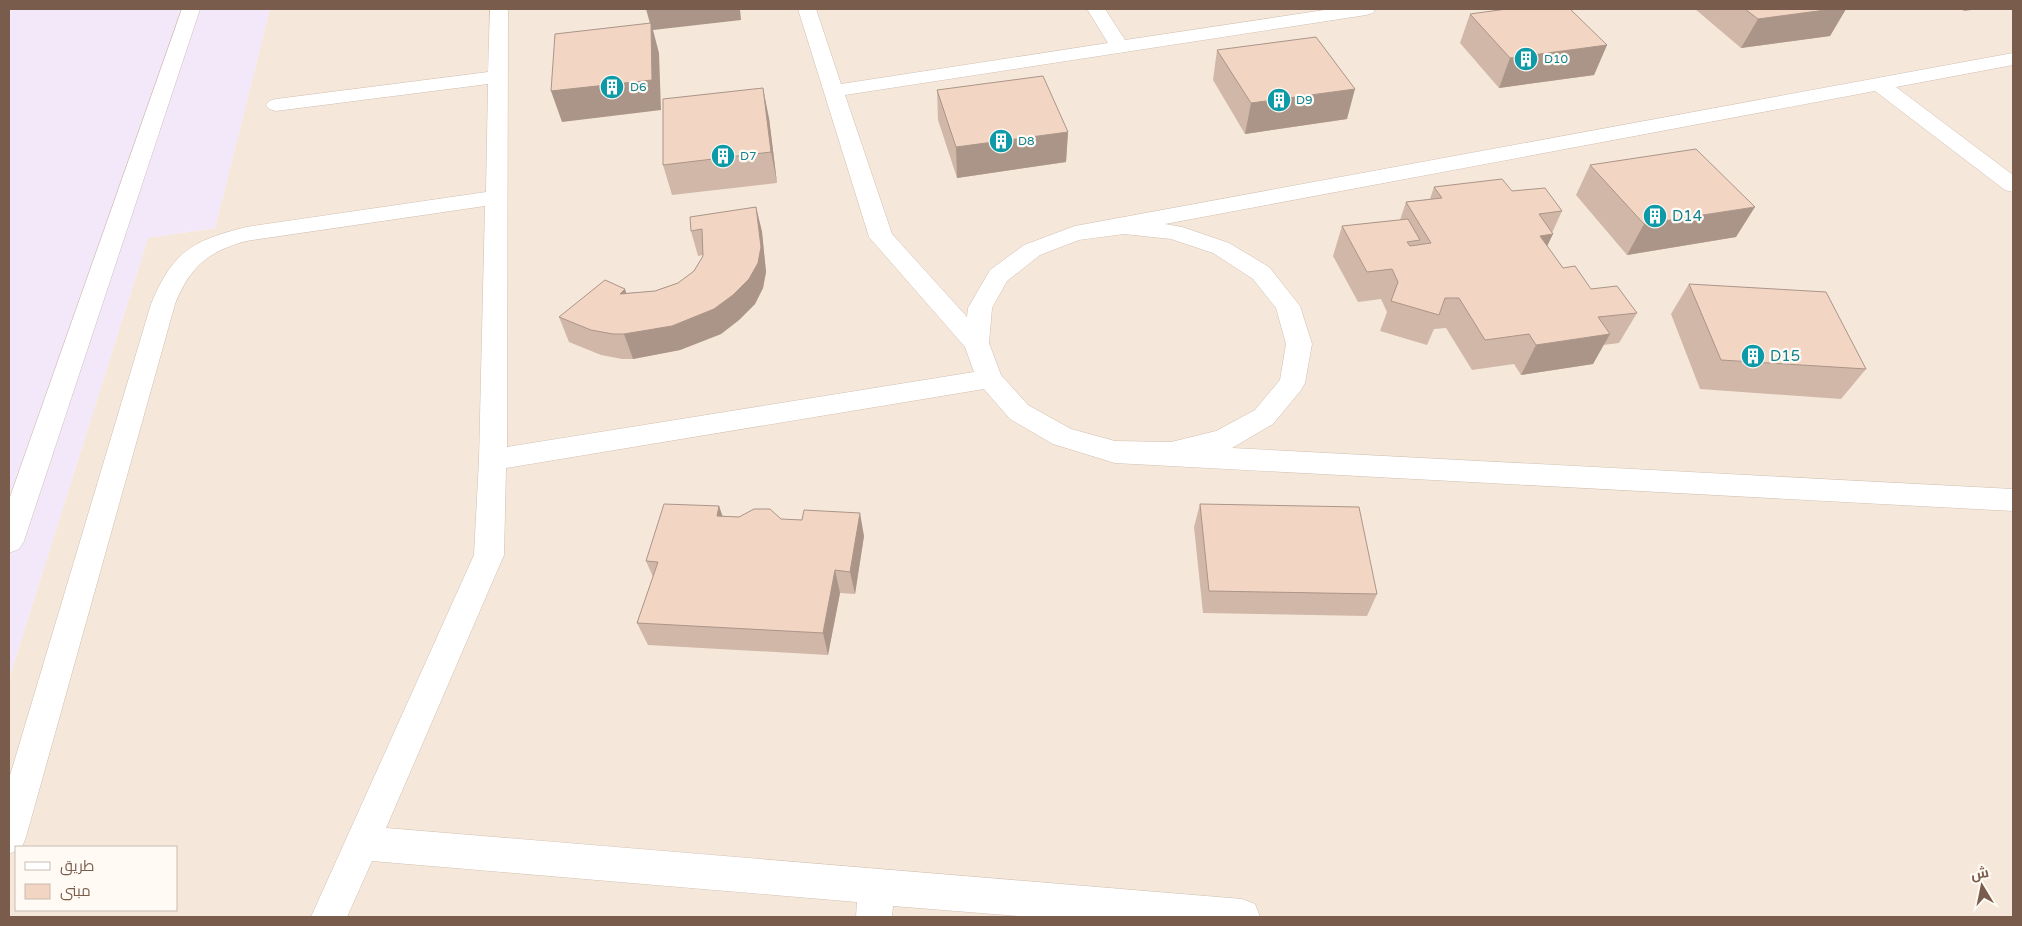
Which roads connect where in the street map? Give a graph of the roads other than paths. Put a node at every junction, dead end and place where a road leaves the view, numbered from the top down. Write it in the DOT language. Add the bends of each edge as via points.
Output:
graph roads {
  1 [pos="191,9"];
  2 [pos="499,9"];
  3 [pos="807,9"];
  4 [pos="1096,9"];
  5 [pos="1366,9"];
  6 [pos="1120,47"];
  7 [pos="2013,59"];
  8 [pos="498,77"];
  9 [pos="1879,84"];
  10 [pos="833,91"];
  11 [pos="276,105"];
  12 [pos="2013,186"];
  13 [pos="496,197"];
  14 [pos="1075,234"];
  15 [pos="976,343"];
  16 [pos="990,379"];
  17 [pos="1116,452"];
  18 [pos="493,460"];
  19 [pos="2013,500"];
  20 [pos="9,541"];
  21 [pos="9,837"];
  22 [pos="362,843"];
  23 [pos="875,902"];
  24 [pos="329,917"];
  25 [pos="1242,917"];
  1 -- 20 [label="street"];
  2 -- 8 [label="street"];
  3 -- 10 [label="street"];
  4 -- 6 [label="street"];
  5 -- 6 [label="street"];
  6 -- 10 [label="street"];
  7 -- 9 [label="street"];
  8 -- 11 [label="street"];
  8 -- 13 [label="street"];
  9 -- 12 [label="street"];
  9 -- 14 [label="street"];
  10 -- 15 [label="street" via="881,238"];
  13 -- 18 [label="street"];
  13 -- 21 [label="street" via="246,234 214,243 187,260 176,272 163,304"];
  14 -- 15 [label="street" via="1032,250 998,276 980,308"];
  14 -- 17 [label="street" via="1124,228 1166,231 1221,248 1261,273 1288,306 1299,344 1292,383 1264,417 1223,440 1172,453"];
  15 -- 16 [label="street"];
  16 -- 17 [label="street" via="1019,412 1055,433"];
  16 -- 18 [label="street"];
  17 -- 19 [label="street"];
  18 -- 22 [label="street" via="489,555"];
  22 -- 23 [label="street"];
  22 -- 24 [label="street"];
  23 -- 25 [label="street"];
}
